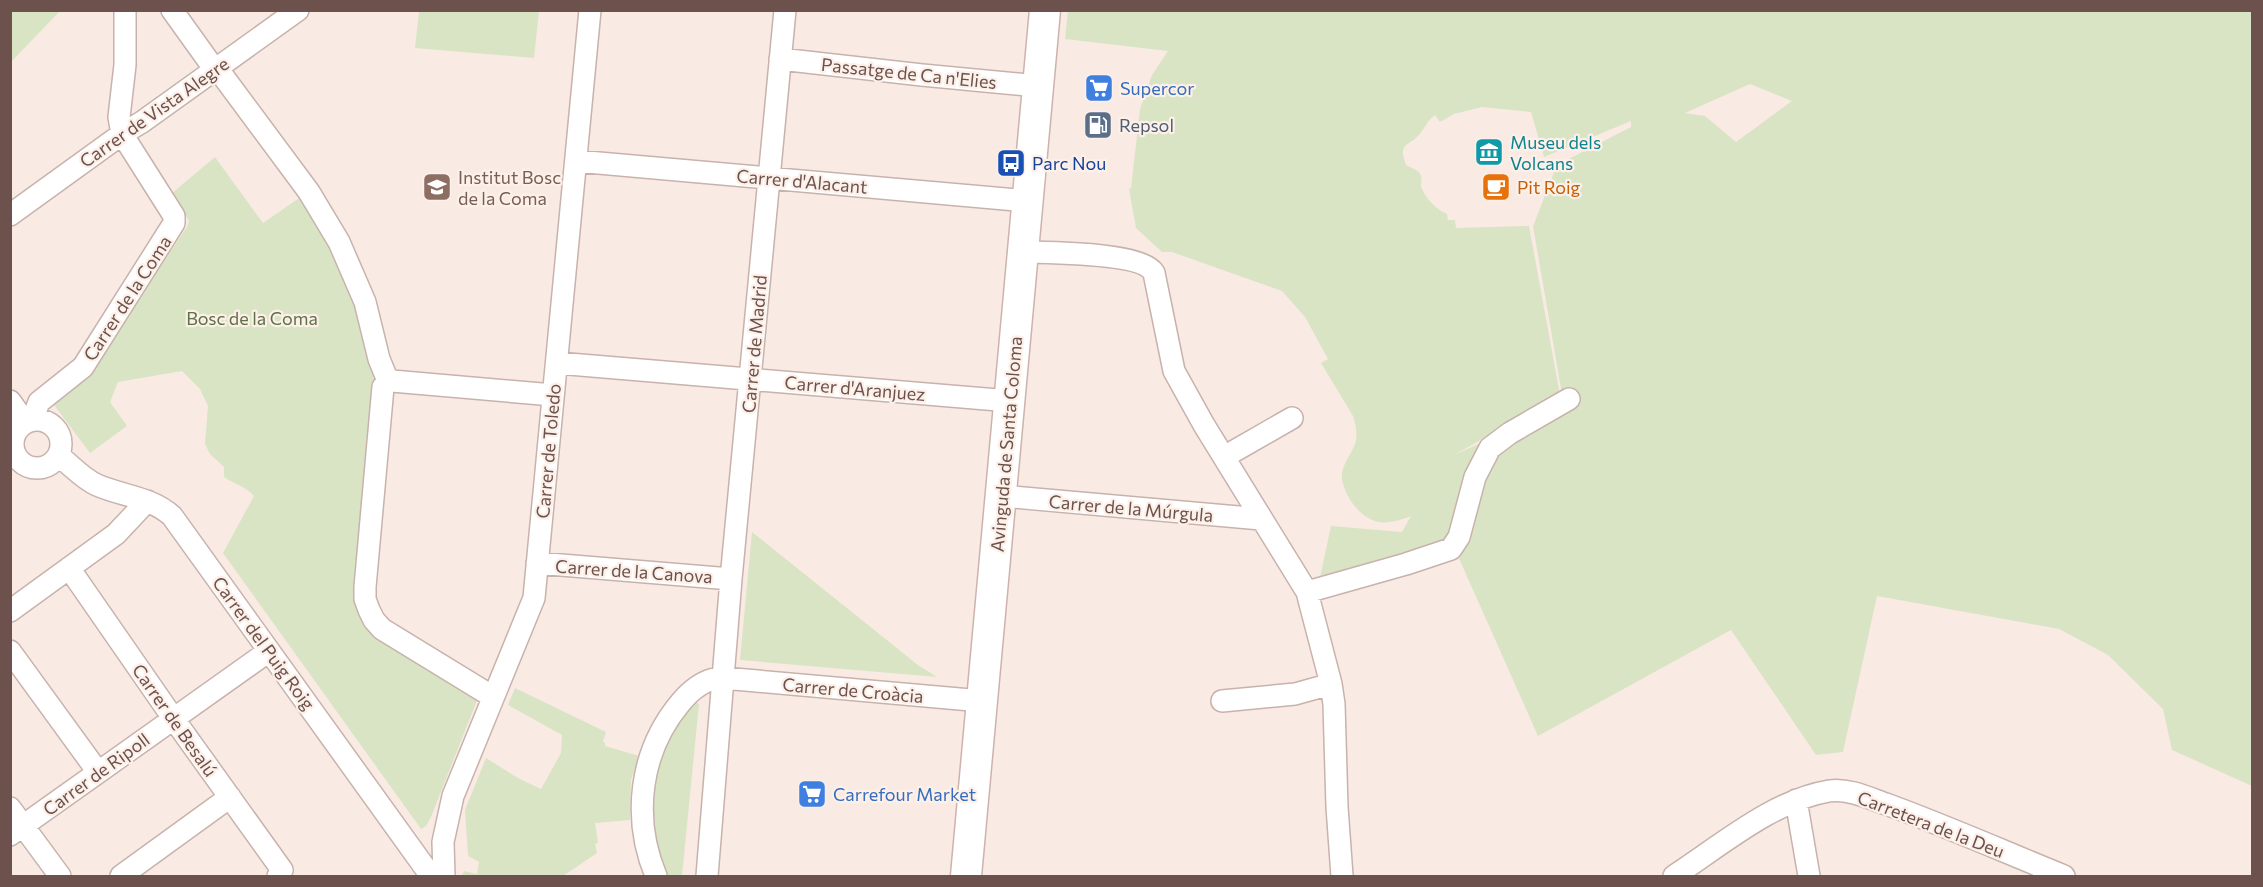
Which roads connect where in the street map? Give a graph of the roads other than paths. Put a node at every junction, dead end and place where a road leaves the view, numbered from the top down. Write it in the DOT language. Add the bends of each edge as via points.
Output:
graph roads {
  1 [pos="124,10"];
  2 [pos="172,10"];
  3 [pos="298,10"];
  4 [pos="590,10"];
  5 [pos="785,10"];
  6 [pos="1045,10"];
  7 [pos="780,59"];
  8 [pos="216,69"];
  9 [pos="1038,86"];
  10 [pos="122,134"];
  11 [pos="576,161"];
  12 [pos="770,178"];
  13 [pos="1028,201"];
  14 [pos="10,215"];
  15 [pos="1023,252"];
  16 [pos="556,363"];
  17 [pos="750,379"];
  18 [pos="385,384"];
  19 [pos="553,395"];
  20 [pos="1569,399"];
  21 [pos="10,401"];
  22 [pos="1010,401"];
  23 [pos="1292,418"];
  24 [pos="31,421"];
  25 [pos="59,456"];
  26 [pos="1224,457"];
  27 [pos="14,461"];
  28 [pos="1001,496"];
  29 [pos="147,501"];
  30 [pos="1261,519"];
  31 [pos="537,563"];
  32 [pos="69,568"];
  33 [pos="731,579"];
  34 [pos="1307,592"];
  35 [pos="10,612"];
  36 [pos="10,651"];
  37 [pos="269,651"];
  38 [pos="723,678"];
  39 [pos="1331,684"];
  40 [pos="494,697"];
  41 [pos="982,701"];
  42 [pos="1222,701"];
  43 [pos="173,718"];
  44 [pos="98,772"];
  45 [pos="230,797"];
  46 [pos="1796,800"];
  47 [pos="10,808"];
  48 [pos="17,830"];
  49 [pos="280,874"];
  50 [pos="60,876"];
  51 [pos="121,876"];
  52 [pos="431,876"];
  53 [pos="444,876"];
  54 [pos="656,876"];
  55 [pos="707,876"];
  56 [pos="966,876"];
  57 [pos="1342,876"];
  58 [pos="1674,876"];
  59 [pos="1809,876"];
  60 [pos="2064,876"];
  1 -- 10 [label="street" via="125,65 119,111"];
  2 -- 8 [label="street"];
  3 -- 8 [label="street, Carrer de Vista Alegre"];
  4 -- 11 [label="street, Carrer de Toledo"];
  5 -- 7 [label="street, Carrer de Madrid"];
  6 -- 9 [label="main road, Avinguda de Santa Coloma"];
  7 -- 9 [label="street, Passatge de Ca n'Elies"];
  7 -- 12 [label="street, Carrer de Madrid"];
  8 -- 10 [label="street, Carrer de Vista Alegre"];
  8 -- 18 [label="street" via="309,192 339,242 364,302"];
  9 -- 13 [label="main road, Avinguda de Santa Coloma"];
  10 -- 14 [label="street, Carrer de Vista Alegre"];
  10 -- 24 [label="street, Carrer de la Coma" via="174,216 174,223 83,367 39,402"];
  11 -- 12 [label="street, Carrer d'Alacant"];
  11 -- 16 [label="street, Carrer de Toledo"];
  12 -- 13 [label="street, Carrer d'Alacant"];
  12 -- 17 [label="street, Carrer de Madrid"];
  13 -- 15 [label="main road, Avinguda de Santa Coloma"];
  15 -- 22 [label="main road, Avinguda de Santa Coloma"];
  15 -- 26 [label="street" via="1113,256 1152,268 1172,366"];
  16 -- 17 [label="street, Carrer d'Aranjuez"];
  16 -- 19 [label="street, Carrer de Toledo"];
  17 -- 22 [label="street, Carrer d'Aranjuez"];
  17 -- 33 [label="street, Carrer de Madrid"];
  18 -- 19 [label="street"];
  18 -- 40 [label="street" via="365,599 374,620 391,636"];
  19 -- 31 [label="street, Carrer de Toledo"];
  20 -- 34 [label="street" via="1490,448 1475,477 1459,537 1451,549"];
  21 -- 24 [label="street"];
  22 -- 28 [label="main road, Avinguda de Santa Coloma"];
  23 -- 26 [label="street"];
  24 -- 25 [label="street" via="47,421 57,428 62,443"];
  24 -- 27 [label="street" via="17,430 13,440"];
  25 -- 27 [label="street" via="43,468"];
  25 -- 29 [label="street, Carrer del Puig Roig" via="93,483"];
  26 -- 30 [label="street"];
  28 -- 30 [label="street, Carrer de la Múrgula"];
  28 -- 41 [label="main road, Avinguda de Santa Coloma"];
  29 -- 32 [label="street" via="116,534"];
  29 -- 37 [label="street, Carrer del Puig Roig" via="171,516"];
  30 -- 34 [label="street"];
  31 -- 33 [label="street, Carrer de la Canova"];
  31 -- 40 [label="street, Carrer de Toledo" via="534,598"];
  32 -- 35 [label="street"];
  32 -- 43 [label="street, Carrer de Besalú"];
  33 -- 38 [label="street, Carrer de Madrid"];
  34 -- 39 [label="street"];
  36 -- 44 [label="street"];
  37 -- 43 [label="street, Carrer de Ripoll"];
  37 -- 52 [label="street, Carrer del Puig Roig"];
  38 -- 41 [label="street, Carrer de Croàcia"];
  38 -- 54 [label="street" via="707,680 688,694 666,722 651,752 641,815 645,846"];
  38 -- 55 [label="street, Carrer de Madrid"];
  39 -- 42 [label="street" via="1295,694"];
  39 -- 57 [label="street"];
  40 -- 53 [label="street, Carrer de Toledo" via="453,796 443,842"];
  41 -- 56 [label="main road, Avinguda de Santa Coloma"];
  43 -- 44 [label="street, Carrer de Ripoll"];
  43 -- 45 [label="street, Carrer de Besalú"];
  44 -- 48 [label="street, Carrer de Ripoll"];
  45 -- 49 [label="street, Carrer de Besalú"];
  45 -- 51 [label="street"];
  46 -- 58 [label="street, Carretera de la Deu" via="1756,821"];
  46 -- 59 [label="street"];
  46 -- 60 [label="street, Carretera de la Deu" via="1831,790 1856,794"];
  47 -- 48 [label="street"];
  48 -- 50 [label="street"];
}
